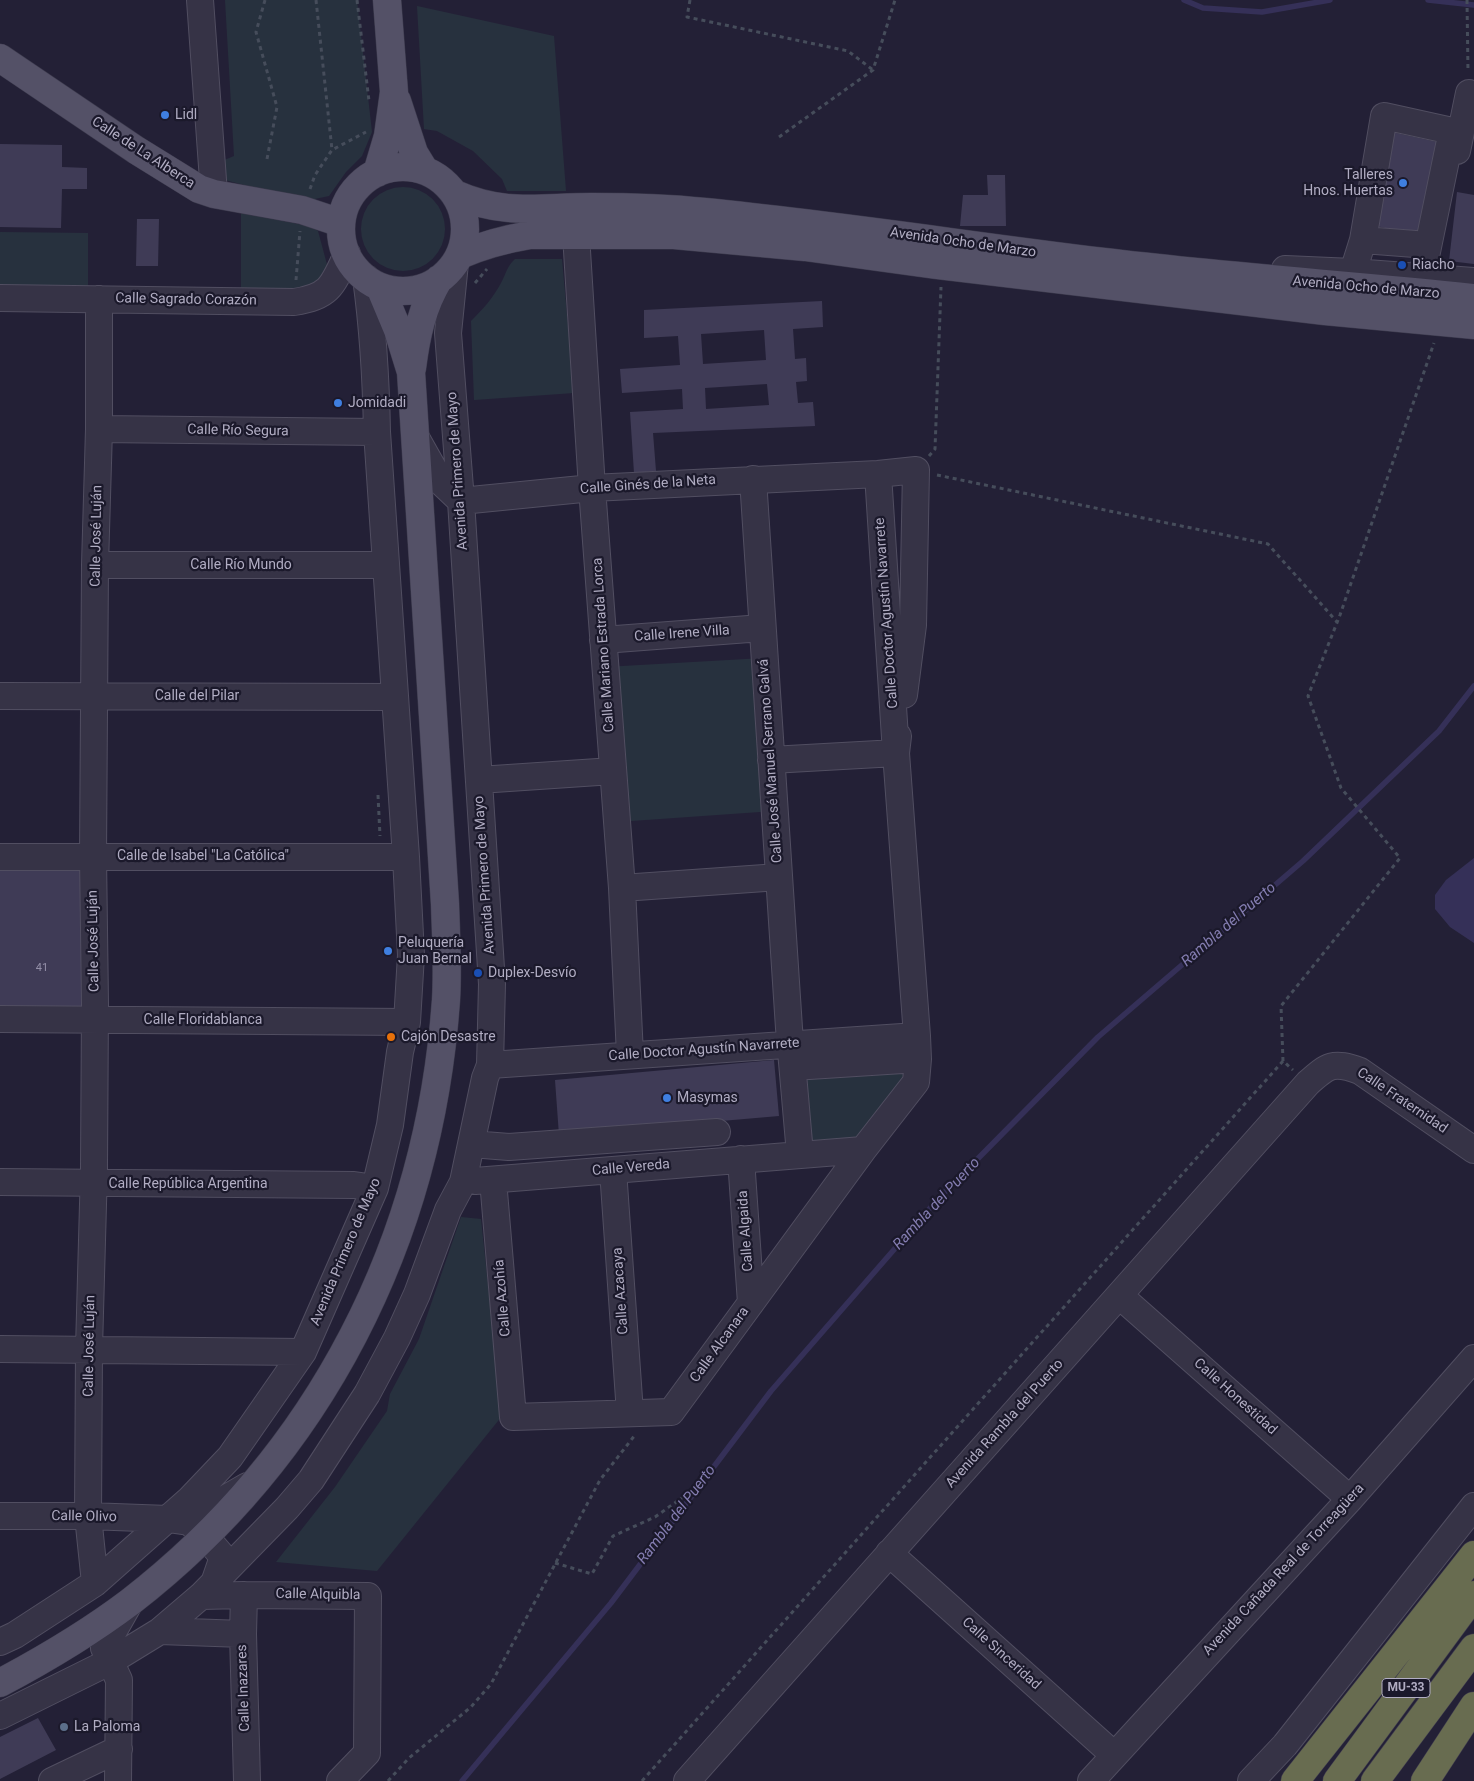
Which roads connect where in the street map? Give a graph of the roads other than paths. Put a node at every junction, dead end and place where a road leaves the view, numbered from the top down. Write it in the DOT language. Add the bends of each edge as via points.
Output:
graph roads {
  1 [pos="200,0"];
  2 [pos="387,0"];
  3 [pos="0,58"];
  4 [pos="394,92"];
  5 [pos="1469,93"];
  6 [pos="425,171"];
  7 [pos="377,173"];
  8 [pos="214,194"];
  9 [pos="455,194"];
  10 [pos="344,214"];
  11 [pos="576,234"];
  12 [pos="1362,240"];
  13 [pos="1428,245"];
  14 [pos="347,254"];
  15 [pos="1105,262"];
  16 [pos="451,266"];
  17 [pos="1353,272"];
  18 [pos="1426,277"];
  19 [pos="1474,281"];
  20 [pos="373,282"];
  21 [pos="0,298"];
  22 [pos="1474,298"];
  23 [pos="99,299"];
  24 [pos="1474,325"];
  25 [pos="411,372"];
  26 [pos="99,429"];
  27 [pos="377,432"];
  28 [pos="415,436"];
  29 [pos="916,470"];
  30 [pos="878,474"];
  31 [pos="753,479"];
  32 [pos="592,488"];
  33 [pos="461,501"];
  34 [pos="96,565"];
  35 [pos="386,565"];
  36 [pos="762,628"];
  37 [pos="603,640"];
  38 [pos="0,696"];
  39 [pos="95,696"];
  40 [pos="395,697"];
  41 [pos="896,753"];
  42 [pos="771,760"];
  43 [pos="613,772"];
  44 [pos="479,780"];
  45 [pos="0,856"];
  46 [pos="93,856"];
  47 [pos="394,857"];
  48 [pos="779,876"];
  49 [pos="622,888"];
  50 [pos="0,1019"];
  51 [pos="95,1019"];
  52 [pos="406,1022"];
  53 [pos="918,1048"];
  54 [pos="792,1055"];
  55 [pos="630,1056"];
  56 [pos="490,1065"];
  57 [pos="1316,1075"];
  58 [pos="716,1132"];
  59 [pos="471,1144"];
  60 [pos="863,1150"];
  61 [pos="1474,1150"];
  62 [pos="800,1154"];
  63 [pos="741,1159"];
  64 [pos="612,1170"];
  65 [pos="493,1180"];
  66 [pos="0,1182"];
  67 [pos="463,1182"];
  68 [pos="94,1183"];
  69 [pos="375,1188"];
  70 [pos="1120,1296"];
  71 [pos="751,1303"];
  72 [pos="0,1349"];
  73 [pos="89,1350"];
  74 [pos="303,1352"];
  75 [pos="1474,1358"];
  76 [pos="642,1413"];
  77 [pos="512,1417"];
  78 [pos="1350,1499"];
  79 [pos="1474,1506"];
  80 [pos="0,1516"];
  81 [pos="88,1516"];
  82 [pos="187,1526"];
  83 [pos="252,1544"];
  84 [pos="889,1553"];
  85 [pos="1474,1555"];
  86 [pos="223,1557"];
  87 [pos="95,1583"];
  88 [pos="207,1589"];
  89 [pos="244,1595"];
  90 [pos="1474,1595"];
  91 [pos="130,1602"];
  92 [pos="160,1631"];
  93 [pos="243,1634"];
  94 [pos="0,1642"];
  95 [pos="1474,1648"];
  96 [pos="111,1661"];
  97 [pos="0,1683"];
  98 [pos="1474,1706"];
  99 [pos="0,1716"];
  100 [pos="1474,1727"];
  101 [pos="119,1748"];
  102 [pos="1114,1755"];
  103 [pos="52,1781"];
  104 [pos="118,1781"];
  105 [pos="246,1781"];
  106 [pos="340,1781"];
  107 [pos="687,1781"];
  108 [pos="1091,1781"];
  109 [pos="1251,1781"];
  110 [pos="1295,1781"];
  111 [pos="1337,1781"];
  112 [pos="1375,1781"];
  113 [pos="1425,1781"];
  114 [pos="1429,1781"];
  1 -- 8 [label="street"];
  2 -- 4 [label="main road"];
  3 -- 8 [label="main road, Calle de La Alberca" via="180,178"];
  4 -- 6 [label="main road" via="406,133"];
  4 -- 7 [label="main road" via="388,136"];
  5 -- 18 [label="street"];
  6 -- 7 [label="main road" via="409,167"];
  6 -- 9 [label="main road" via="442,180"];
  7 -- 10 [label="main road" via="359,185"];
  8 -- 10 [label="main road, Calle de La Alberca" via="305,201"];
  9 -- 15 [label="main road, Avenida Ocho de Marzo" via="505,209 680,210 781,219"];
  9 -- 16 [label="main road" via="464,217 464,242"];
  10 -- 14 [label="main road" via="341,235"];
  11 -- 16 [label="main road, Avenida Ocho de Marzo" via="515,237 480,246"];
  11 -- 24 [label="main road, Avenida Ocho de Marzo" via="674,236 805,247 1305,309"];
  11 -- 32 [label="street, Calle Mariano Estrada Lorca"];
  12 -- 13 [label="street"];
  12 -- 13 [label="street" via="1384,116 1452,131"];
  12 -- 17 [label="street"];
  13 -- 18 [label="street"];
  14 -- 20 [label="main road" via="355,268"];
  14 -- 23 [label="street, Calle Sagrado Corazón" via="329,289 312,300"];
  15 -- 17 [label="street"];
  15 -- 22 [label="main road, Avenida Ocho de Marzo"];
  16 -- 20 [label="main road" via="421,288 400,291"];
  16 -- 25 [label="main road, Avenida Primero de Mayo" via="427,301"];
  16 -- 33 [label="street, Avenida Primero de Mayo" via="448,332"];
  17 -- 18 [label="street"];
  18 -- 19 [label="street"];
  20 -- 25 [label="main road, Avenida Primero de Mayo" via="398,330"];
  20 -- 27 [label="street, Avenida Primero de Mayo"];
  21 -- 23 [label="street, Calle Sagrado Corazón"];
  23 -- 26 [label="street, Calle José Luján"];
  25 -- 28 [label="main road, Avenida Primero de Mayo"];
  26 -- 27 [label="street, Calle Río Segura"];
  26 -- 34 [label="street, Calle José Luján"];
  27 -- 35 [label="street, Avenida Primero de Mayo"];
  28 -- 33 [label="street" via="441,482"];
  28 -- 82 [label="main road, Avenida Primero de Mayo" via="447,974 439,1064 428,1127 408,1205 379,1283 320,1395 256,1481"];
  29 -- 30 [label="street, Calle Ginés de la Neta"];
  29 -- 41 [label="street, Calle Doctor Agustín Navarrete" via="913,625"];
  30 -- 31 [label="street, Calle Ginés de la Neta"];
  30 -- 41 [label="street, Calle Doctor Agustín Navarrete"];
  31 -- 32 [label="street, Calle Ginés de la Neta"];
  31 -- 36 [label="street, Calle José Manuel Serrano Galvá"];
  32 -- 33 [label="street, Calle Ginés de la Neta"];
  32 -- 37 [label="street, Calle Mariano Estrada Lorca"];
  33 -- 44 [label="street, Avenida Primero de Mayo"];
  34 -- 35 [label="street, Calle Río Mundo"];
  34 -- 39 [label="street, Calle José Luján"];
  35 -- 40 [label="street, Avenida Primero de Mayo"];
  36 -- 37 [label="street, Calle Irene Villa"];
  36 -- 42 [label="street, Calle José Manuel Serrano Galvá"];
  37 -- 43 [label="street, Calle Mariano Estrada Lorca"];
  38 -- 39 [label="street, Calle del Pilar"];
  39 -- 40 [label="street, Calle del Pilar"];
  39 -- 46 [label="street, Calle José Luján"];
  40 -- 47 [label="street, Avenida Primero de Mayo"];
  41 -- 42 [label="street"];
  41 -- 53 [label="street, Calle Doctor Agustín Navarrete"];
  42 -- 48 [label="street, Calle José Manuel Serrano Galvá"];
  43 -- 44 [label="street"];
  43 -- 49 [label="street, Calle Mariano Estrada Lorca"];
  44 -- 56 [label="street, Avenida Primero de Mayo" via="492,984"];
  45 -- 46 [label="street, Calle de Isabel \"La Católica\""];
  46 -- 47 [label="street, Calle de Isabel \"La Católica\""];
  46 -- 51 [label="street, Calle José Luján"];
  47 -- 52 [label="street, Avenida Primero de Mayo" via="410,954"];
  48 -- 49 [label="street"];
  48 -- 54 [label="street, Calle José Manuel Serrano Galvá"];
  49 -- 55 [label="street, Calle Mariano Estrada Lorca"];
  50 -- 51 [label="street, Calle Floridablanca"];
  51 -- 52 [label="street, Calle Floridablanca"];
  51 -- 68 [label="street, Calle José Luján"];
  52 -- 69 [label="street, Avenida Primero de Mayo" via="390,1125"];
  53 -- 54 [label="street, Calle Doctor Agustín Navarrete"];
  53 -- 60 [label="street, Calle Alcanara" via="916,1082"];
  54 -- 55 [label="street, Calle Doctor Agustín Navarrete"];
  54 -- 62 [label="street, Calle José Manuel Serrano Galvá"];
  55 -- 56 [label="street, Calle Doctor Agustín Navarrete"];
  56 -- 59 [label="street, Avenida Primero de Mayo"];
  57 -- 61 [label="street, Calle Fraternidad" via="1345,1065 1360,1071"];
  57 -- 70 [label="street, Avenida Rambla del Puerto"];
  58 -- 59 [label="street" via="509,1147"];
  59 -- 67 [label="street, Avenida Primero de Mayo"];
  60 -- 62 [label="street, Calle Vereda"];
  60 -- 71 [label="street, Calle Alcanara"];
  62 -- 63 [label="street, Calle Vereda"];
  63 -- 64 [label="street, Calle Vereda"];
  63 -- 71 [label="street, Calle Algaida"];
  64 -- 65 [label="street, Calle Vereda"];
  64 -- 76 [label="street, Calle Azacaya"];
  65 -- 67 [label="street, Calle Vereda"];
  65 -- 77 [label="street, Calle Azohía"];
  66 -- 68 [label="street, Calle República Argentina"];
  67 -- 83 [label="street, Avenida Primero de Mayo" via="448,1210 397,1338 366,1394 311,1480"];
  68 -- 69 [label="street, Calle República Argentina" via="354,1185"];
  68 -- 73 [label="street, Calle José Luján"];
  69 -- 74 [label="street, Avenida Primero de Mayo"];
  70 -- 78 [label="street, Calle Honestidad"];
  70 -- 84 [label="street, Avenida Rambla del Puerto"];
  71 -- 76 [label="street, Calle Alcanara" via="671,1412"];
  72 -- 73 [label="street"];
  73 -- 74 [label="street"];
  73 -- 81 [label="street, Calle José Luján"];
  74 -- 82 [label="street, Avenida Primero de Mayo" via="230,1457 190,1499"];
  75 -- 78 [label="street, Avenida Cañada Real de Torreagüera"];
  76 -- 77 [label="street, Calle Alcanara"];
  78 -- 102 [label="street, Avenida Cañada Real de Torreagüera"];
  79 -- 109 [label="street" via="1285,1745"];
  80 -- 81 [label="street, Calle Olivo"];
  81 -- 82 [label="street, Calle Olivo"];
  81 -- 87 [label="street, Calle José Luján"];
  82 -- 86 [label="street"];
  82 -- 87 [label="street, Avenida Primero de Mayo"];
  82 -- 91 [label="main road, Avenida Primero de Mayo"];
  83 -- 86 [label="street, Avenida Primero de Mayo"];
  83 -- 88 [label="street, Avenida Primero de Mayo"];
  84 -- 102 [label="street, Calle Sinceridad"];
  84 -- 107 [label="street, Avenida Rambla del Puerto"];
  85 -- 110 [label="highway"];
  86 -- 88 [label="street, Avenida Primero de Mayo"];
  87 -- 94 [label="street, Avenida Primero de Mayo"];
  88 -- 89 [label="street, Calle Alquibla"];
  88 -- 92 [label="street, Avenida Primero de Mayo"];
  89 -- 93 [label="street, Calle Inazares"];
  89 -- 106 [label="street, Calle Alquibla" via="368,1596 366,1753"];
  90 -- 111 [label="highway, MU-33"];
  91 -- 96 [label="street, Avenida Primero de Mayo" via="104,1648"];
  91 -- 97 [label="main road, Avenida Primero de Mayo" via="64,1647"];
  92 -- 93 [label="street"];
  92 -- 96 [label="street, Avenida Primero de Mayo"];
  93 -- 105 [label="street, Calle Inazares"];
  95 -- 112 [label="highway, MU-33"];
  96 -- 99 [label="street, Avenida Primero de Mayo"];
  96 -- 101 [label="street" via="119,1680"];
  98 -- 113 [label="highway"];
  100 -- 114 [label="street"];
  101 -- 103 [label="street"];
  101 -- 104 [label="street"];
  102 -- 108 [label="street, Avenida Cañada Real de Torreagüera"];
}
